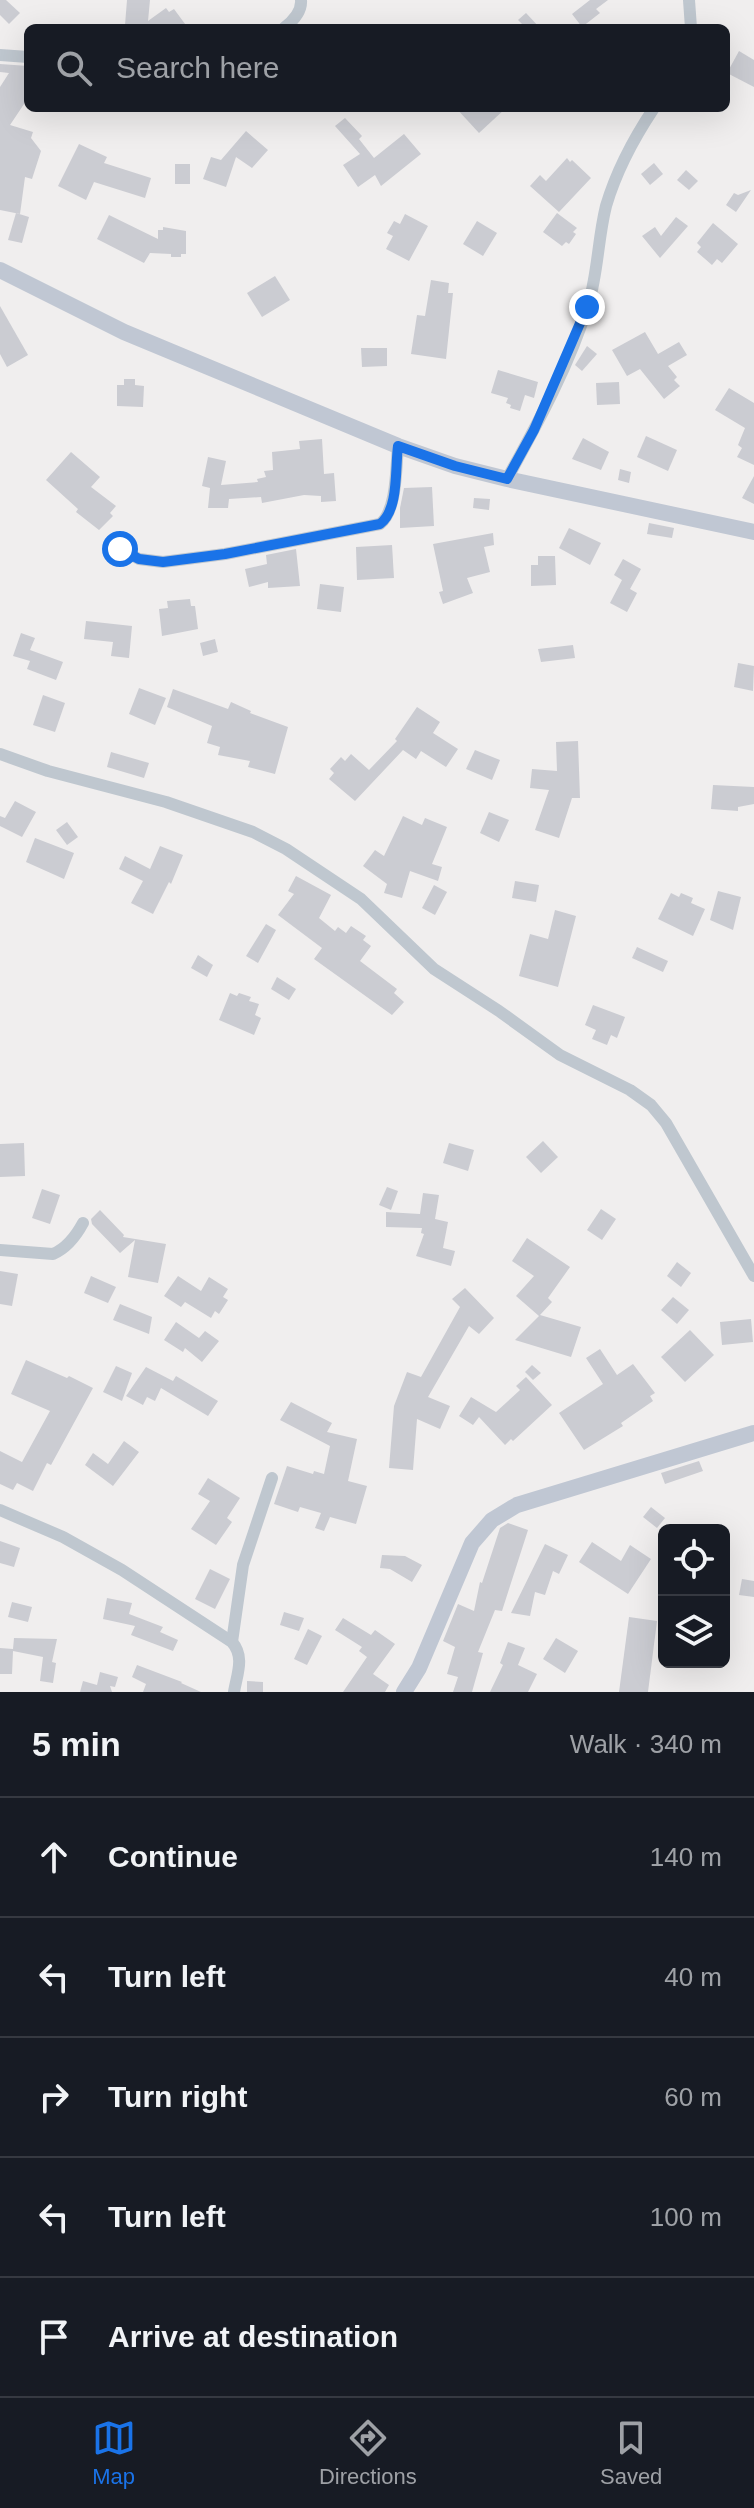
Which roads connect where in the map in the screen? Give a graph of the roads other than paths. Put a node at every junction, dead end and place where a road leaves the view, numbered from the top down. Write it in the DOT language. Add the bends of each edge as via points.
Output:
graph roads {
  1 [pos="301,0"];
  2 [pos="689,0"];
  3 [pos="289,24"];
  4 [pos="691,24"];
  5 [pos="0,55"];
  6 [pos="24,57"];
  7 [pos="652,112"];
  8 [pos="0,270"];
  9 [pos="398,446"];
  10 [pos="507,479"];
  11 [pos="754,532"];
  12 [pos="120,549"];
  13 [pos="0,754"];
  14 [pos="83,1223"];
  15 [pos="0,1250"];
  16 [pos="754,1276"];
  17 [pos="754,1433"];
  18 [pos="272,1478"];
  19 [pos="0,1510"];
  20 [pos="232,1642"];
  21 [pos="234,1692"];
  22 [pos="404,1692"];
  1 -- 3 [label="street"];
  2 -- 4 [label="street"];
  5 -- 6 [label="street"];
  7 -- 10 [label="street" via="615,178 597,274 567,359"];
  8 -- 9 [label="main road" via="124,332"];
  9 -- 10 [label="main road"];
  9 -- 12 [label="street" via="391,508 380,524 163,562 139,559"];
  10 -- 11 [label="main road"];
  13 -- 16 [label="street" via="253,832 323,872 361,899 434,969 560,1055 651,1105"];
  14 -- 15 [label="street" via="53,1254"];
  17 -- 22 [label="main road" via="517,1505 492,1520 472,1543"];
  18 -- 20 [label="street" via="243,1565"];
  19 -- 20 [label="street" via="122,1570"];
  20 -- 21 [label="street" via="240,1657"];
}
